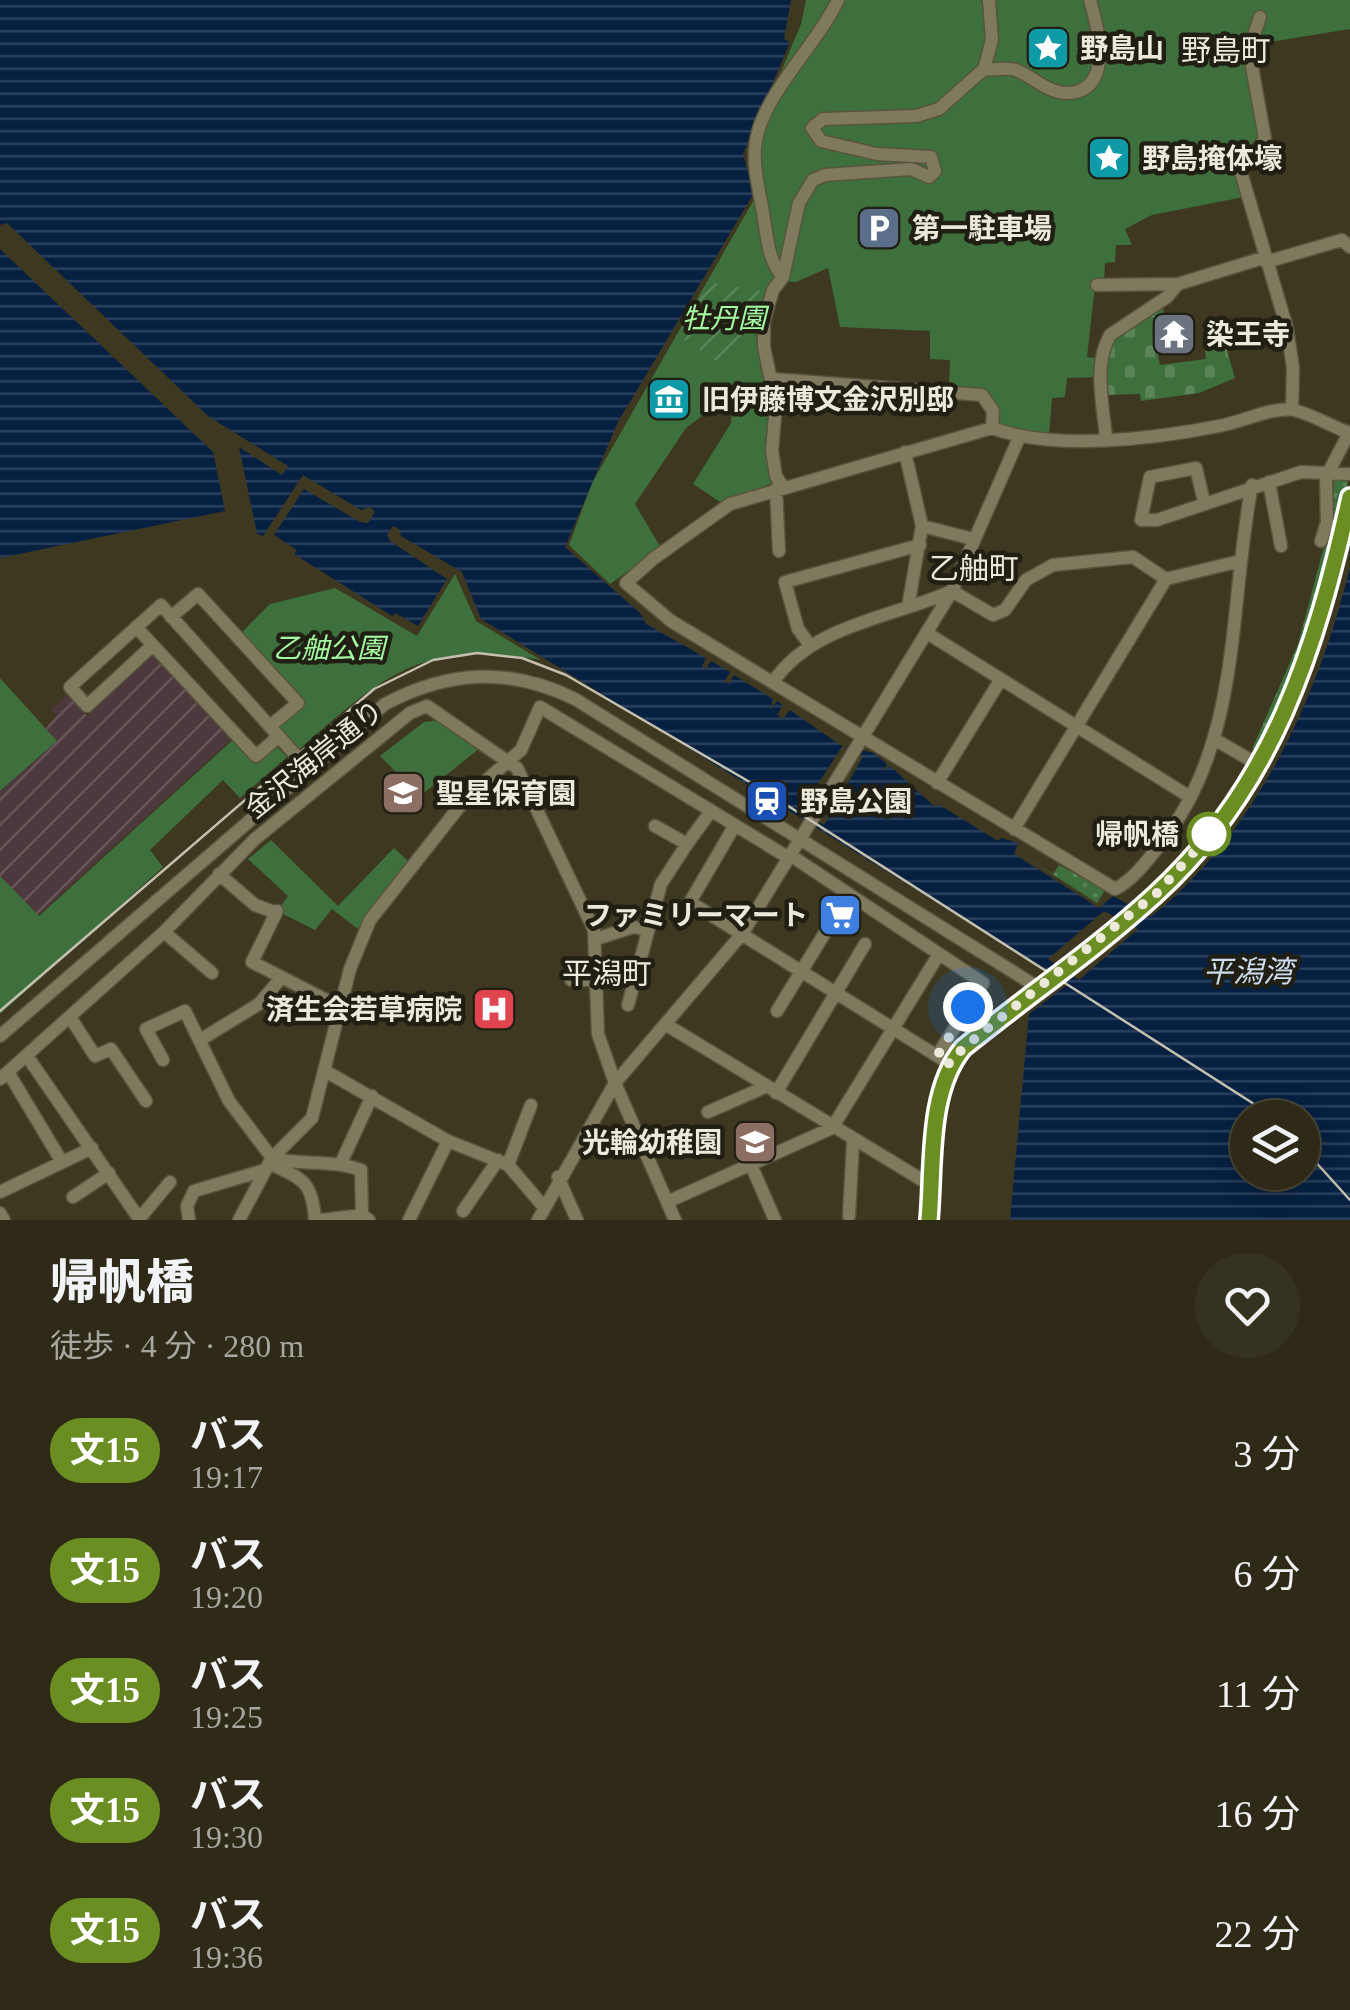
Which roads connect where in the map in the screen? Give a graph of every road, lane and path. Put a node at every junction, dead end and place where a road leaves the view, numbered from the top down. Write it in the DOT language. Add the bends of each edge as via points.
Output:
graph roads {
  1 [pos="838,0"];
  2 [pos="988,0"];
  3 [pos="1090,0"];
  4 [pos="1260,17"];
  5 [pos="984,69"];
  6 [pos="1350,247"];
  7 [pos="1265,260"];
  8 [pos="783,277"];
  9 [pos="1096,284"];
  10 [pos="1178,284"];
  11 [pos="773,379"];
  12 [pos="1292,409"];
  13 [pos="992,428"];
  14 [pos="1349,433"];
  15 [pos="1019,438"];
  16 [pos="1106,438"];
  17 [pos="905,452"];
  18 [pos="1330,471"];
  19 [pos="1350,474"];
  20 [pos="1268,482"];
  21 [pos="1252,486"];
  22 [pos="780,488"];
  23 [pos="1350,496"];
  24 [pos="1204,502"];
  25 [pos="922,526"];
  26 [pos="973,539"];
  27 [pos="1321,540"];
  28 [pos="920,544"];
  29 [pos="1280,546"];
  30 [pos="779,551"];
  31 [pos="1240,560"];
  32 [pos="1166,579"];
  33 [pos="952,591"];
  34 [pos="908,607"];
  35 [pos="171,616"];
  36 [pos="136,626"];
  37 [pos="926,634"];
  38 [pos="153,645"];
  39 [pos="810,646"];
  40 [pos="105,655"];
  41 [pos="122,674"];
  42 [pos="1001,679"];
  43 [pos="774,682"];
  44 [pos="1077,726"];
  45 [pos="275,731"];
  46 [pos="862,736"];
  47 [pos="1214,739"];
  48 [pos="510,760"];
  49 [pos="1259,765"];
  50 [pos="309,770"];
  51 [pos="937,782"];
  52 [pos="1190,797"];
  53 [pos="711,811"];
  54 [pos="735,825"];
  55 [pos="655,826"];
  56 [pos="1014,830"];
  57 [pos="801,840"];
  58 [pos="687,844"];
  59 [pos="789,857"];
  60 [pos="219,874"];
  61 [pos="871,884"];
  62 [pos="859,905"];
  63 [pos="831,923"];
  64 [pos="648,930"];
  65 [pos="164,932"];
  66 [pos="742,934"];
  67 [pos="596,940"];
  68 [pos="865,944"];
  69 [pos="939,954"];
  70 [pos="800,971"];
  71 [pos="212,973"];
  72 [pos="282,978"];
  73 [pos="571,980"];
  74 [pos="599,980"];
  75 [pos="1045,984"];
  76 [pos="835,993"];
  77 [pos="628,1005"];
  78 [pos="340,1007"];
  79 [pos="777,1011"];
  80 [pos="70,1017"];
  81 [pos="665,1024"];
  82 [pos="893,1028"];
  83 [pos="0,1036"];
  84 [pos="200,1040"];
  85 [pos="26,1056"];
  86 [pos="937,1056"];
  87 [pos="164,1060"];
  88 [pos="950,1064"];
  89 [pos="327,1072"];
  90 [pos="4,1076"];
  91 [pos="615,1083"];
  92 [pos="771,1090"];
  93 [pos="372,1096"];
  94 [pos="146,1101"];
  95 [pos="532,1104"];
  96 [pos="708,1112"];
  97 [pos="832,1128"];
  98 [pos="448,1141"];
  99 [pos="853,1142"];
  100 [pos="92,1148"];
  101 [pos="62,1162"];
  102 [pos="269,1163"];
  103 [pos="342,1163"];
  104 [pos="503,1163"];
  105 [pos="751,1165"];
  106 [pos="109,1173"];
  107 [pos="558,1177"];
  108 [pos="170,1182"];
  109 [pos="932,1186"];
  110 [pos="0,1192"];
  111 [pos="72,1197"];
  112 [pos="667,1202"];
  113 [pos="463,1211"];
  114 [pos="0,1213"];
  115 [pos="541,1214"];
  116 [pos="849,1216"];
  117 [pos="366,1218"];
  118 [pos="4,1220"];
  119 [pos="140,1220"];
  120 [pos="188,1220"];
  121 [pos="239,1220"];
  122 [pos="319,1220"];
  123 [pos="409,1220"];
  124 [pos="577,1220"];
  125 [pos="676,1220"];
  126 [pos="775,1220"];
  127 [pos="929,1220"];
  1 -- 8 [label="street" via="776,94 755,144 766,234 774,268"];
  2 -- 5 [label="street" via="992,40"];
  3 -- 5 [label="street" via="1100,55 1084,87 1054,91 1011,68"];
  4 -- 7 [label="street" via="1249,50 1264,139 1240,169"];
  5 -- 8 [label="street" via="930,114 814,124 816,140 876,154 922,154 931,157 935,170 929,177 911,169 813,180 799,203"];
  6 -- 7 [label="street" via="1330,241"];
  7 -- 10 [label="street"];
  7 -- 12 [label="street" via="1287,328"];
  8 -- 11 [label="street" via="773,290 763,338"];
  9 -- 10 [label="street"];
  10 -- 16 [label="street" via="1105,344 1100,365"];
  11 -- 13 [label="street" via="982,394 994,410"];
  11 -- 22 [label="street" via="772,451"];
  12 -- 14 [label="street"];
  12 -- 16 [label="street" via="1180,433"];
  13 -- 15 [label="street"];
  13 -- 17 [label="street"];
  14 -- 18 [label="street"];
  15 -- 16 [label="street"];
  15 -- 26 [label="street"];
  17 -- 22 [label="street"];
  17 -- 25 [label="street"];
  18 -- 19 [label="street"];
  18 -- 20 [label="street"];
  18 -- 27 [label="street"];
  20 -- 21 [label="street"];
  20 -- 29 [label="street"];
  21 -- 24 [label="street"];
  21 -- 31 [label="street"];
  22 -- 30 [label="street"];
  22 -- 43 [label="street" via="730,504 626,580 671,621"];
  23 -- 49 [label="street" via="1307,664"];
  24 -- 24 [label="street" via="1158,520 1141,520 1150,477 1196,468"];
  25 -- 26 [label="street"];
  25 -- 28 [label="street"];
  26 -- 33 [label="street"];
  28 -- 34 [label="street"];
  28 -- 39 [label="street" via="786,582 798,629"];
  31 -- 32 [label="street"];
  31 -- 47 [label="street" via="1235,639"];
  32 -- 33 [label="street" via="1133,556 1053,565 1026,580 1005,610 993,614"];
  32 -- 44 [label="street"];
  33 -- 34 [label="street"];
  33 -- 37 [label="street"];
  34 -- 39 [label="street"];
  35 -- 36 [label="street" via="161,605"];
  35 -- 45 [label="street"];
  35 -- 45 [label="street" via="198,594 298,703"];
  36 -- 38 [label="street"];
  36 -- 40 [label="street"];
  37 -- 42 [label="street"];
  37 -- 46 [label="street"];
  38 -- 41 [label="street"];
  38 -- 45 [label="street" via="256,756"];
  39 -- 43 [label="street"];
  40 -- 41 [label="street"];
  40 -- 41 [label="street" via="70,686 87,706"];
  42 -- 44 [label="street"];
  42 -- 51 [label="street"];
  43 -- 46 [label="street"];
  44 -- 52 [label="street"];
  44 -- 56 [label="street"];
  45 -- 50 [label="street"];
  46 -- 51 [label="street"];
  46 -- 57 [label="street"];
  47 -- 49 [label="street"];
  47 -- 52 [label="street"];
  48 -- 53 [label="street" via="540,707"];
  48 -- 60 [label="street, 金沢海岸通り" via="436,710 420,707 304,796"];
  48 -- 67 [label="street"];
  48 -- 78 [label="street" via="467,798 370,920"];
  49 -- 75 [label="street" via="1191,856"];
  50 -- 57 [label="street" via="409,691 454,677 523,679 575,699"];
  50 -- 83 [label="street"];
  51 -- 56 [label="street"];
  52 -- 56 [label="street" via="1165,838 1115,889"];
  53 -- 54 [label="street"];
  53 -- 58 [label="street"];
  54 -- 59 [label="street"];
  54 -- 66 [label="street" via="690,902"];
  55 -- 58 [label="street"];
  57 -- 59 [label="street"];
  57 -- 61 [label="street"];
  58 -- 64 [label="street" via="664,875"];
  59 -- 62 [label="street"];
  59 -- 66 [label="street"];
  60 -- 65 [label="street, 金沢海岸通り"];
  60 -- 72 [label="street" via="255,904 275,911 252,962"];
  61 -- 62 [label="street"];
  61 -- 75 [label="street"];
  62 -- 69 [label="street"];
  63 -- 70 [label="street"];
  64 -- 67 [label="street" via="633,927"];
  64 -- 77 [label="street"];
  65 -- 71 [label="street"];
  65 -- 80 [label="street, 金沢海岸通り"];
  66 -- 70 [label="street"];
  66 -- 81 [label="street"];
  67 -- 74 [label="street"];
  68 -- 76 [label="street"];
  69 -- 82 [label="street"];
  69 -- 86 [label="street" via="983,983"];
  70 -- 76 [label="street"];
  70 -- 79 [label="street"];
  72 -- 78 [label="street"];
  72 -- 84 [label="street" via="259,1004"];
  73 -- 74 [label="street"];
  74 -- 91 [label="street" via="598,1034"];
  75 -- 88 [label="street"];
  76 -- 82 [label="street"];
  76 -- 92 [label="street"];
  78 -- 89 [label="street"];
  80 -- 85 [label="street, 金沢海岸通り"];
  80 -- 94 [label="street" via="95,1056 110,1048"];
  81 -- 91 [label="street"];
  81 -- 92 [label="street"];
  82 -- 86 [label="street"];
  82 -- 97 [label="street"];
  84 -- 87 [label="street" via="185,1011 146,1029"];
  84 -- 102 [label="street"];
  85 -- 90 [label="street, 金沢海岸通り"];
  85 -- 100 [label="street"];
  86 -- 88 [label="street"];
  88 -- 109 [label="street" via="939,1102"];
  89 -- 93 [label="street"];
  89 -- 102 [label="street" via="312,1118"];
  90 -- 101 [label="street"];
  91 -- 107 [label="street"];
  91 -- 112 [label="street"];
  92 -- 96 [label="street"];
  92 -- 97 [label="street"];
  93 -- 98 [label="street"];
  93 -- 103 [label="street"];
  95 -- 104 [label="street"];
  97 -- 99 [label="street"];
  97 -- 105 [label="street"];
  98 -- 104 [label="street"];
  98 -- 123 [label="street"];
  99 -- 109 [label="street"];
  99 -- 116 [label="street"];
  100 -- 101 [label="street"];
  100 -- 106 [label="street"];
  101 -- 110 [label="street"];
  102 -- 103 [label="street"];
  102 -- 120 [label="street" via="194,1191"];
  102 -- 121 [label="street"];
  102 -- 122 [label="street" via="305,1182"];
  103 -- 117 [label="street" via="361,1170"];
  104 -- 113 [label="street"];
  104 -- 115 [label="street"];
  105 -- 112 [label="street"];
  105 -- 126 [label="street"];
  106 -- 111 [label="street"];
  106 -- 119 [label="street"];
  107 -- 115 [label="street"];
  107 -- 124 [label="street"];
  108 -- 119 [label="street"];
  109 -- 127 [label="street"];
  112 -- 125 [label="street"];
  114 -- 118 [label="street"];
  117 -- 122 [label="street"];
}
